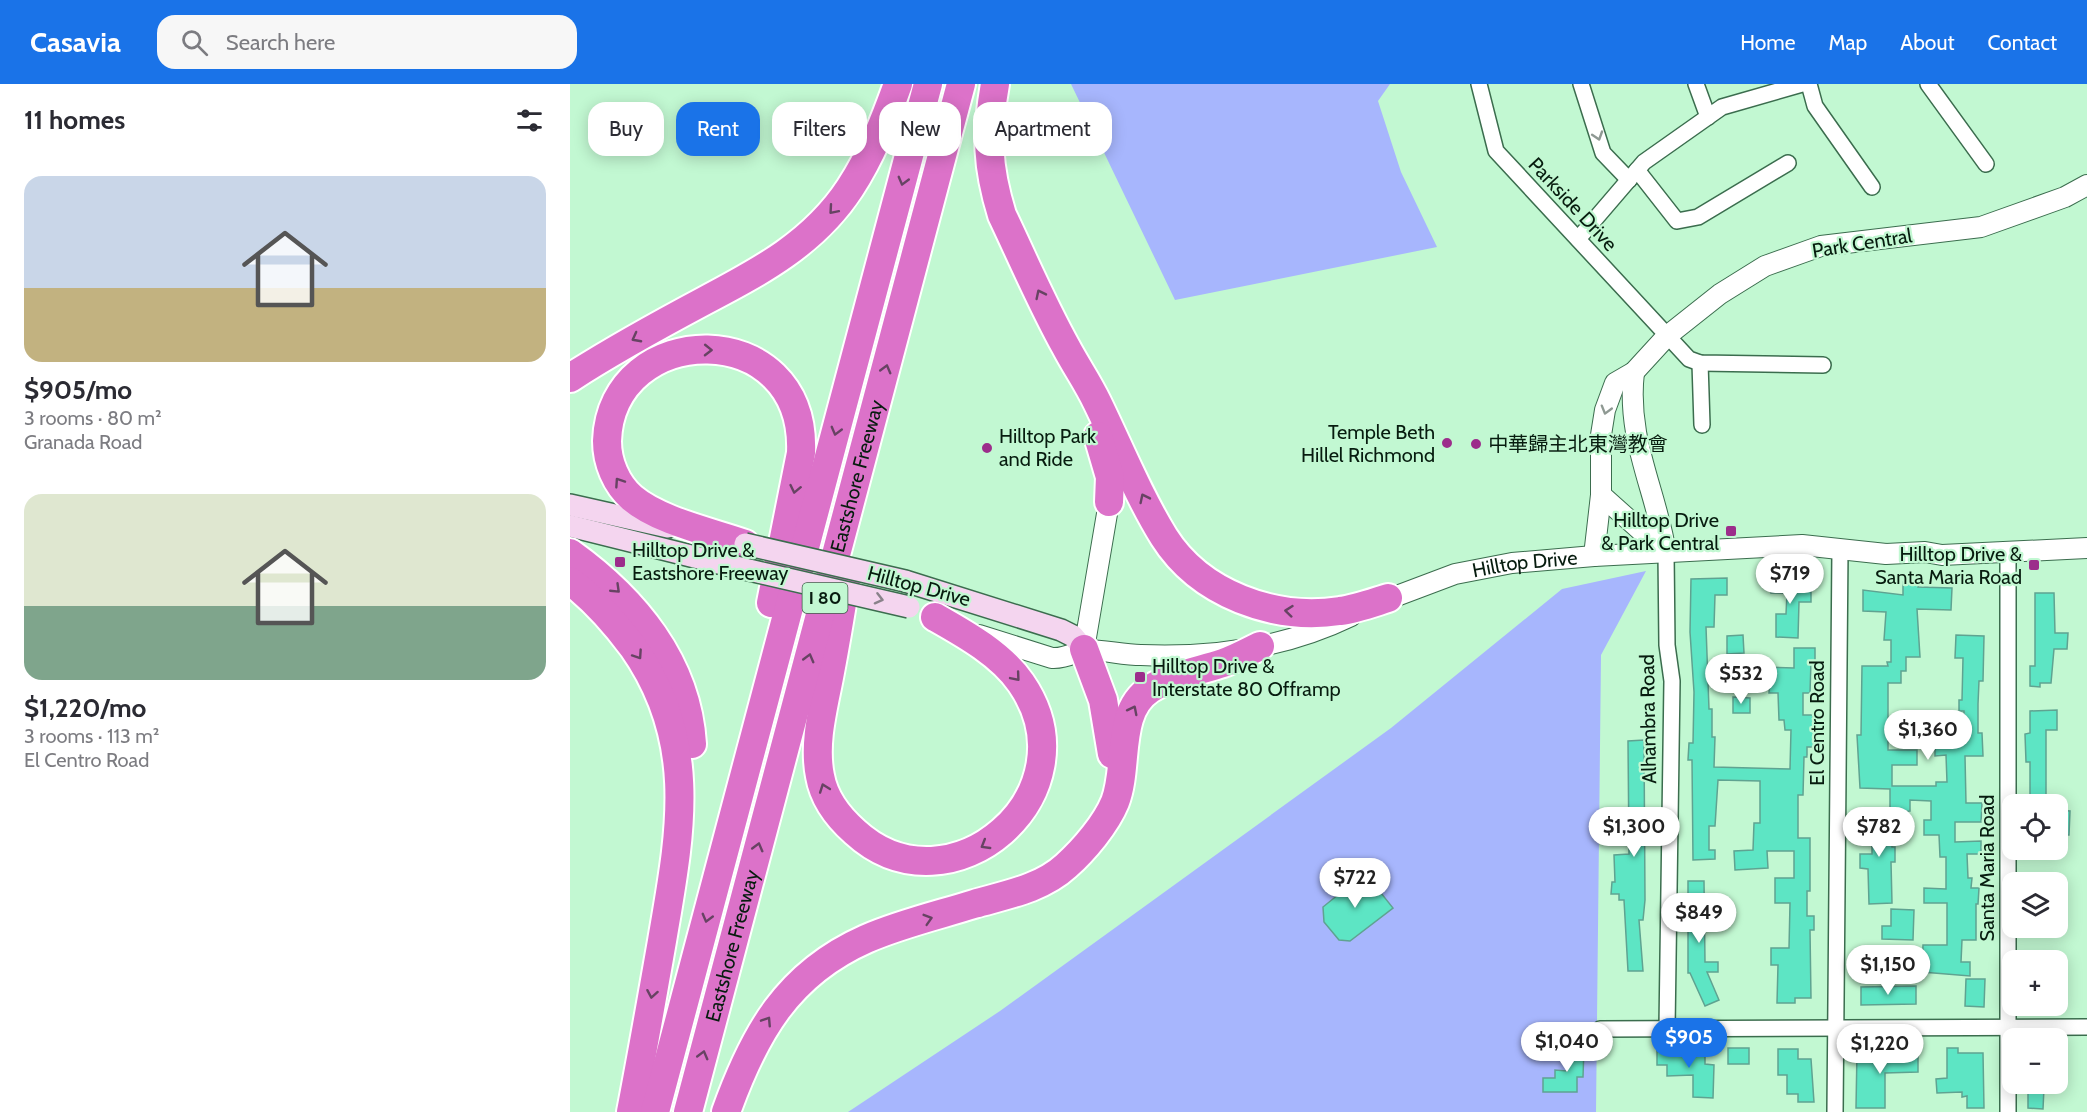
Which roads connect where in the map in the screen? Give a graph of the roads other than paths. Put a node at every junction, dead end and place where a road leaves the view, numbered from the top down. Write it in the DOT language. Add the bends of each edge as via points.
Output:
graph roads {
  1 [pos="898,84"];
  2 [pos="928,84"];
  3 [pos="961,84"];
  4 [pos="995,84"];
  5 [pos="1479,84"];
  6 [pos="1581,84"];
  7 [pos="1696,84"];
  8 [pos="1802,84"];
  9 [pos="1809,84"];
  10 [pos="1928,84"];
  11 [pos="1708,117"];
  12 [pos="1788,163"];
  13 [pos="1986,164"];
  14 [pos="1633,175"];
  15 [pos="2087,185"];
  16 [pos="1872,187"];
  17 [pos="1578,239"];
  18 [pos="1667,336"];
  19 [pos="1065,347"];
  20 [pos="607,354"];
  21 [pos="1700,363"];
  22 [pos="1823,366"];
  23 [pos="570,370"];
  24 [pos="1634,372"];
  25 [pos="570,378"];
  26 [pos="1702,425"];
  27 [pos="869,434"];
  28 [pos="1601,495"];
  29 [pos="1108,502"];
  30 [pos="570,505"];
  31 [pos="570,526"];
  32 [pos="745,544"];
  33 [pos="2087,548"];
  34 [pos="1840,550"];
  35 [pos="2008,552"];
  36 [pos="570,553"];
  37 [pos="1666,554"];
  38 [pos="1594,556"];
  39 [pos="570,581"];
  40 [pos="1388,598"];
  41 [pos="935,617"];
  42 [pos="1260,646"];
  43 [pos="1084,649"];
  44 [pos="1087,841"];
  45 [pos="722,861"];
  46 [pos="673,879"];
  47 [pos="2087,1027"];
  48 [pos="1667,1028"];
  49 [pos="1836,1028"];
  50 [pos="2002,1028"];
  51 [pos="2008,1028"];
  52 [pos="1600,1029"];
  53 [pos="2008,1094"];
  54 [pos="631,1112"];
  55 [pos="655,1112"];
  56 [pos="688,1112"];
  57 [pos="726,1112"];
  58 [pos="1835,1112"];
  59 [pos="2008,1112"];
  1 -- 20 [label="highway, one-way" via="860,171 813,232 769,267"];
  2 -- 45 [label="highway, Eastshore Freeway / I 80, one-way"];
  27 -- 3 [label="highway, Eastshore Freeway / I 80, one-way"];
  19 -- 4 [label="highway, one-way" via="995,194 987,145"];
  5 -- 17 [label="street, Parkside Drive" via="1496,151"];
  6 -- 14 [label="street, one-way" via="1603,153"];
  7 -- 11 [label="street"];
  8 -- 11 [label="street" via="1722,107"];
  9 -- 16 [label="street" via="1815,106"];
  10 -- 13 [label="street"];
  11 -- 14 [label="street" via="1644,162"];
  12 -- 14 [label="street" via="1698,217 1683,221 1677,221"];
  14 -- 17 [label="street"];
  15 -- 18 [label="street, Park Central" via="2065,197 1980,227 1821,246 1764,266 1720,294"];
  17 -- 18 [label="street, Parkside Drive"];
  18 -- 21 [label="street, Parkside Drive" via="1689,359"];
  18 -- 24 [label="street, Park Central"];
  19 -- 29 [label="highway" via="1108,465"];
  40 -- 19 [label="highway, one-way" via="1340,611 1291,611 1241,600 1205,579 1164,537 1089,385"];
  20 -- 23 [label="highway"];
  20 -- 25 [label="highway"];
  21 -- 22 [label="street"];
  21 -- 26 [label="street"];
  24 -- 28 [label="street, Park Central, one-way" via="1615,383 1605,411"];
  24 -- 37 [label="street" via="1634,434 1660,517"];
  41 -- 27 [label="highway, one-way" via="989,652 1020,681 1037,716 1041,757 1038,776 1026,802 995,838 961,856 919,859 897,856 859,837 833,809 819,775 822,717"];
  56 -- 27 [label="highway, Eastshore Freeway / I 80, one-way"];
  28 -- 37 [label="street"];
  28 -- 38 [label="street, Park Central"];
  29 -- 43 [label="street"];
  30 -- 32 [label="main road, Hilltop Drive"];
  31 -- 41 [label="main road, Hilltop Drive, one-way, bridge" via="909,607"];
  32 -- 43 [label="main road, Hilltop Drive, bridge" via="905,581 1061,630 1073,636"];
  32 -- 45 [label="highway, one-way" via="645,507 629,495 613,473 607,445 613,412 643,371 672,354 725,350 760,364 785,389 802,436 799,469"];
  33 -- 35 [label="street, Hilltop Drive"];
  34 -- 35 [label="street, Hilltop Drive" via="1942,555"];
  34 -- 37 [label="street, Hilltop Drive" via="1764,545"];
  34 -- 49 [label="street, El Centro Road"];
  35 -- 51 [label="street, Santa Maria Road"];
  36 -- 46 [label="highway, one-way" via="630,603 661,646 682,690 692,736 692,781 686,828"];
  37 -- 38 [label="street, Hilltop Drive"];
  37 -- 48 [label="street, Alhambra Road" via="1667,645 1672,681"];
  38 -- 40 [label="street, Hilltop Drive" via="1512,563 1465,572"];
  39 -- 46 [label="highway, one-way" via="627,639 652,678 669,719 681,782"];
  40 -- 42 [label="street, Hilltop Drive" via="1310,633"];
  41 -- 43 [label="street, Hilltop Drive" via="1052,658 1064,659"];
  42 -- 43 [label="street, Hilltop Drive" via="1165,656"];
  44 -- 42 [label="highway, one-way" via="1114,803 1124,768 1127,722 1139,699 1166,681 1226,662"];
  43 -- 44 [label="highway" via="1103,700 1112,752 1108,800"];
  57 -- 44 [label="highway, one-way" via="750,1050 770,1016 813,971 868,938 1030,887 1065,867"];
  45 -- 55 [label="highway, Eastshore Freeway / I 80, one-way"];
  46 -- 54 [label="highway, one-way"];
  47 -- 51 [label="street"];
  48 -- 49 [label="street"];
  48 -- 52 [label="street"];
  49 -- 50 [label="street"];
  49 -- 58 [label="street, El Centro Road"];
  53 -- 59 [label="street, Santa Maria Road"];
}
